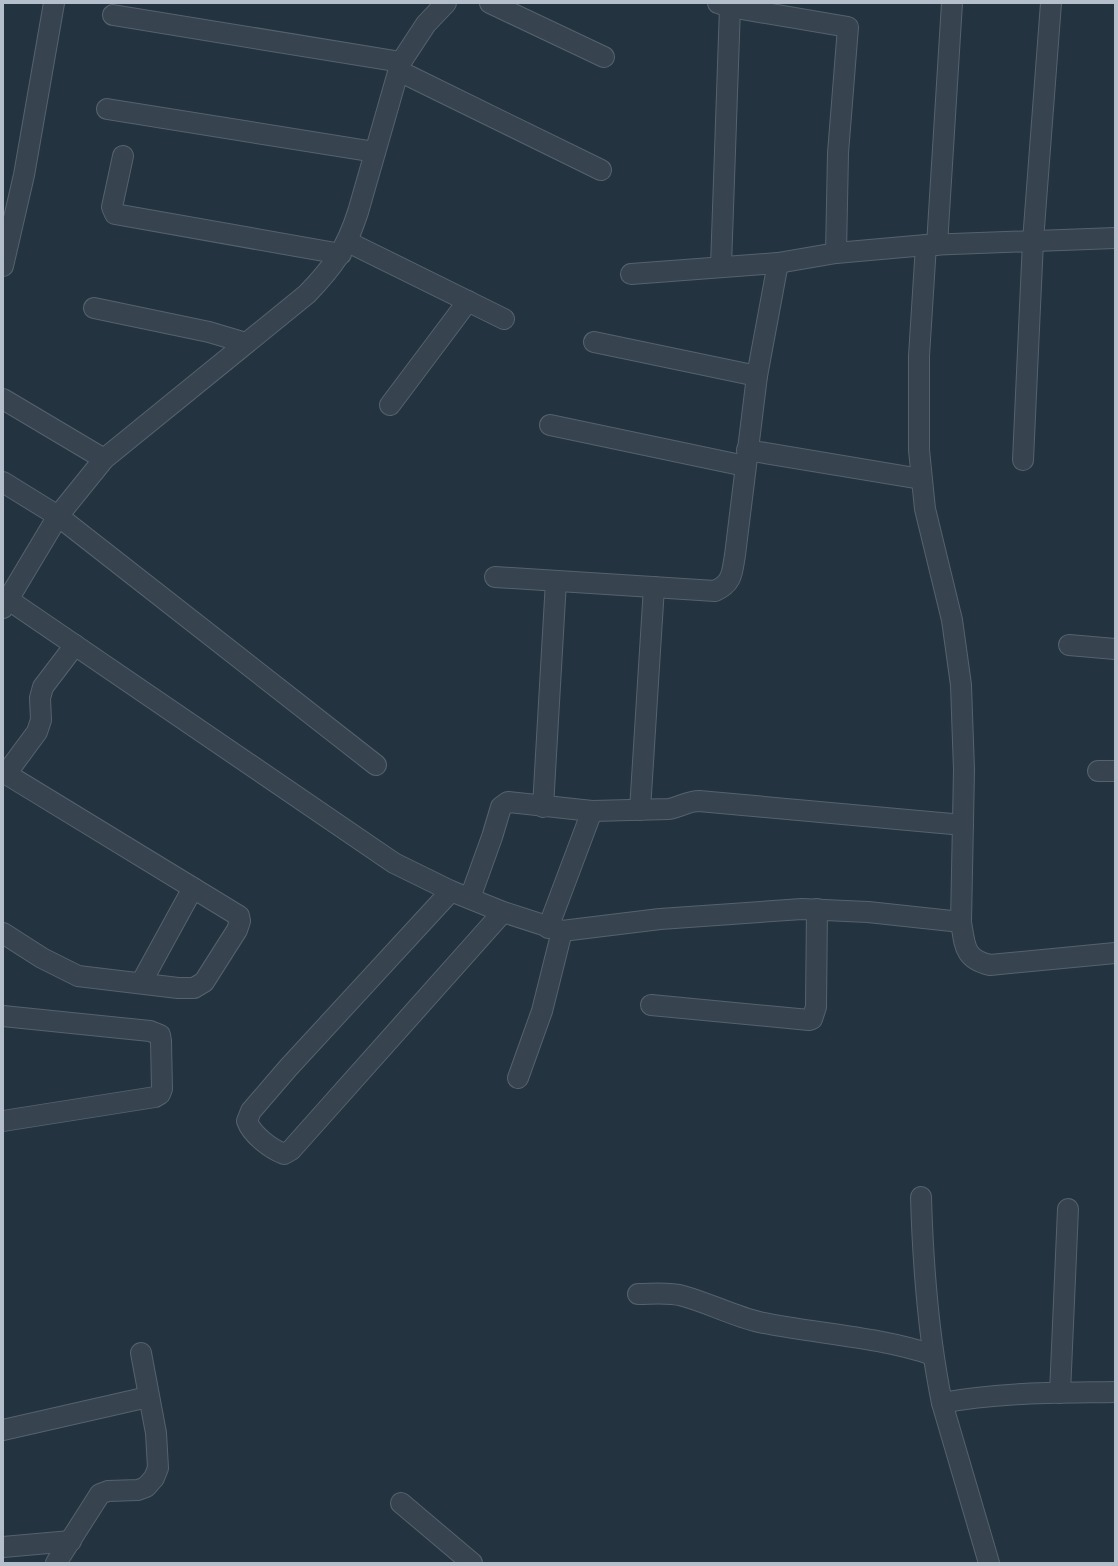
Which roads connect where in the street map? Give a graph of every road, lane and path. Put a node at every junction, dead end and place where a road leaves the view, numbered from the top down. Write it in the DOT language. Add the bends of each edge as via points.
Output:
graph roads {
  1 [pos="54,3"];
  2 [pos="446,3"];
  3 [pos="490,3"];
  4 [pos="952,3"];
  5 [pos="1051,3"];
  6 [pos="724,5"];
  7 [pos="113,16"];
  8 [pos="604,57"];
  9 [pos="400,67"];
  10 [pos="107,109"];
  11 [pos="375,152"];
  12 [pos="123,156"];
  13 [pos="601,170"];
  14 [pos="1115,238"];
  15 [pos="1033,241"];
  16 [pos="931,245"];
  17 [pos="344,248"];
  18 [pos="836,254"];
  19 [pos="778,263"];
  20 [pos="3,266"];
  21 [pos="721,266"];
  22 [pos="631,274"];
  23 [pos="468,301"];
  24 [pos="94,308"];
  25 [pos="504,319"];
  26 [pos="594,342"];
  27 [pos="246,343"];
  28 [pos="757,376"];
  29 [pos="3,399"];
  30 [pos="390,405"];
  31 [pos="550,425"];
  32 [pos="746,458"];
  33 [pos="104,459"];
  34 [pos="1023,460"];
  35 [pos="921,479"];
  36 [pos="3,482"];
  37 [pos="58,516"];
  38 [pos="495,577"];
  39 [pos="556,581"];
  40 [pos="654,587"];
  41 [pos="5,601"];
  42 [pos="1069,645"];
  43 [pos="75,646"];
  44 [pos="1115,649"];
  45 [pos="376,765"];
  46 [pos="5,773"];
  47 [pos="543,807"];
  48 [pos="640,810"];
  49 [pos="592,811"];
  50 [pos="963,825"];
  51 [pos="193,888"];
  52 [pos="451,891"];
  53 [pos="470,898"];
  54 [pos="817,909"];
  55 [pos="503,912"];
  56 [pos="961,922"];
  57 [pos="555,929"];
  58 [pos="3,933"];
  59 [pos="1115,953"];
  60 [pos="141,983"];
  61 [pos="651,1005"];
  62 [pos="3,1016"];
  63 [pos="518,1078"];
  64 [pos="3,1121"];
  65 [pos="921,1197"];
  66 [pos="1068,1209"];
  67 [pos="638,1294"];
  68 [pos="141,1353"];
  69 [pos="933,1355"];
  70 [pos="1115,1392"];
  71 [pos="1060,1393"];
  72 [pos="148,1397"];
  73 [pos="942,1403"];
  74 [pos="3,1430"];
  75 [pos="400,1503"];
  76 [pos="71,1541"];
  77 [pos="3,1547"];
  78 [pos="56,1563"];
  79 [pos="472,1563"];
  80 [pos="989,1563"];
  1 -- 20 [label="street" via="24,175"];
  2 -- 9 [label="street" via="426,24"];
  3 -- 8 [label="street"];
  4 -- 16 [label="street"];
  5 -- 15 [label="street"];
  6 -- 18 [label="street" via="848,26 838,153"];
  6 -- 21 [label="street"];
  7 -- 9 [label="street"];
  9 -- 11 [label="street"];
  9 -- 13 [label="street"];
  10 -- 11 [label="street"];
  11 -- 17 [label="street" via="358,212"];
  12 -- 17 [label="street" via="112,207 115,214"];
  14 -- 15 [label="street"];
  15 -- 16 [label="street"];
  15 -- 34 [label="street"];
  16 -- 18 [label="street"];
  16 -- 35 [label="street" via="919,356"];
  17 -- 23 [label="street"];
  17 -- 27 [label="street" via="327,273 307,294"];
  18 -- 19 [label="street"];
  19 -- 21 [label="street"];
  19 -- 28 [label="street"];
  21 -- 22 [label="street"];
  23 -- 25 [label="street"];
  23 -- 30 [label="street"];
  24 -- 27 [label="street" via="209,332"];
  26 -- 28 [label="street"];
  27 -- 33 [label="street"];
  28 -- 32 [label="street"];
  29 -- 33 [label="street"];
  31 -- 32 [label="street"];
  32 -- 35 [label="street"];
  32 -- 40 [label="street" via="730,579 724,587 715,591"];
  33 -- 37 [label="street"];
  35 -- 50 [label="street" via="924,509 957,649 961,692"];
  36 -- 37 [label="street"];
  37 -- 41 [label="street"];
  37 -- 45 [label="street"];
  38 -- 39 [label="street"];
  39 -- 40 [label="street"];
  39 -- 47 [label="street"];
  40 -- 48 [label="street"];
  41 -- 43 [label="street"];
  42 -- 44 [label="street"];
  43 -- 46 [label="street" via="43,687 37,732"];
  43 -- 52 [label="street" via="354,838 394,863"];
  46 -- 51 [label="street"];
  47 -- 49 [label="street"];
  47 -- 53 [label="street" via="508,802 504,804"];
  48 -- 49 [label="street"];
  48 -- 50 [label="street" via="676,808 692,801 699,801"];
  49 -- 57 [label="street"];
  50 -- 56 [label="street"];
  51 -- 60 [label="street"];
  51 -- 60 [label="street" via="239,916 237,930 204,982 194,988"];
  52 -- 53 [label="street"];
  52 -- 55 [label="street" via="251,1111 247,1122 250,1129 277,1151 284,1154 291,1150"];
  53 -- 55 [label="street"];
  54 -- 56 [label="street"];
  54 -- 57 [label="street" via="667,918"];
  54 -- 61 [label="street" via="816,1007 812,1019"];
  55 -- 57 [label="street"];
  56 -- 59 [label="street" via="970,956 977,962 990,965"];
  57 -- 63 [label="street" via="542,1011"];
  58 -- 60 [label="street" via="42,958 78,976"];
  62 -- 64 [label="street" via="157,1033 161,1041 162,1089 155,1097"];
  65 -- 69 [label="street" via="926,1296"];
  66 -- 71 [label="street"];
  67 -- 69 [label="street" via="664,1293 683,1296 758,1322 910,1347"];
  68 -- 72 [label="street"];
  69 -- 73 [label="street"];
  70 -- 71 [label="street"];
  71 -- 73 [label="street" via="963,1399"];
  72 -- 74 [label="street"];
  72 -- 76 [label="street" via="156,1433 158,1468 154,1478 146,1487 138,1490 108,1491 100,1494"];
  73 -- 80 [label="street"];
  75 -- 79 [label="street"];
  76 -- 77 [label="street"];
  76 -- 78 [label="street"];
}
